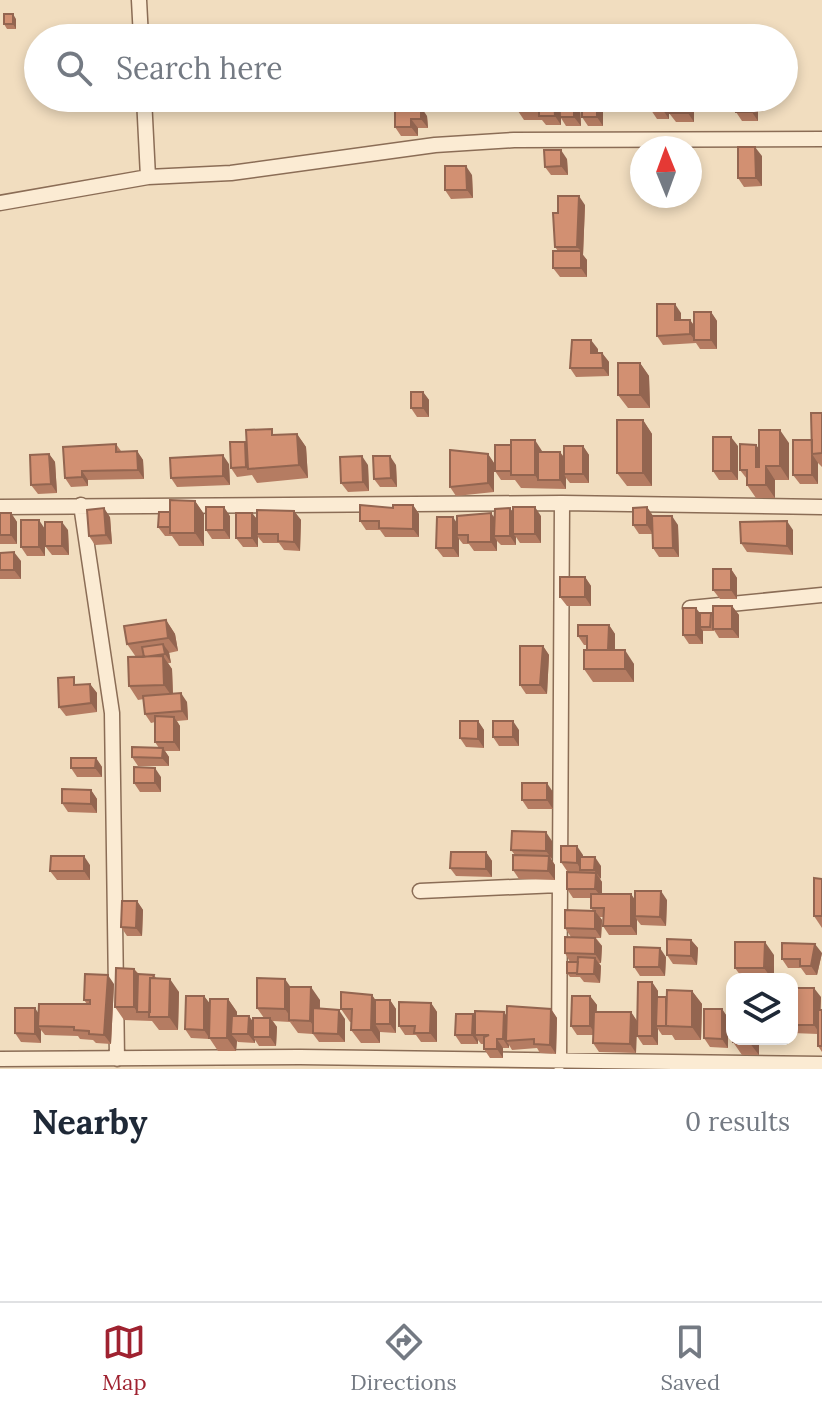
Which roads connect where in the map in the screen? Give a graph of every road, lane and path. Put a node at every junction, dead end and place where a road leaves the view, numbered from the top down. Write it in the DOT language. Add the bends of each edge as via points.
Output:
graph roads {
  1 [pos="139,0"];
  2 [pos="140,24"];
  3 [pos="145,112"];
  4 [pos="822,139"];
  5 [pos="148,177"];
  6 [pos="0,203"];
  7 [pos="562,503"];
  8 [pos="81,505"];
  9 [pos="0,507"];
  10 [pos="822,507"];
  11 [pos="822,595"];
  12 [pos="690,608"];
  13 [pos="559,885"];
  14 [pos="420,891"];
  15 [pos="0,1059"];
  16 [pos="117,1059"];
  17 [pos="559,1063"];
  18 [pos="822,1064"];
  1 -- 2 [label="street"];
  3 -- 5 [label="street"];
  4 -- 5 [label="street" via="514,140 391,150 231,173"];
  5 -- 6 [label="street"];
  7 -- 8 [label="street"];
  7 -- 10 [label="street"];
  7 -- 13 [label="street"];
  8 -- 9 [label="street"];
  8 -- 16 [label="street" via="112,713"];
  11 -- 12 [label="street"];
  13 -- 14 [label="street"];
  13 -- 17 [label="street"];
  15 -- 16 [label="street"];
  16 -- 17 [label="street"];
  17 -- 18 [label="street"];
}
